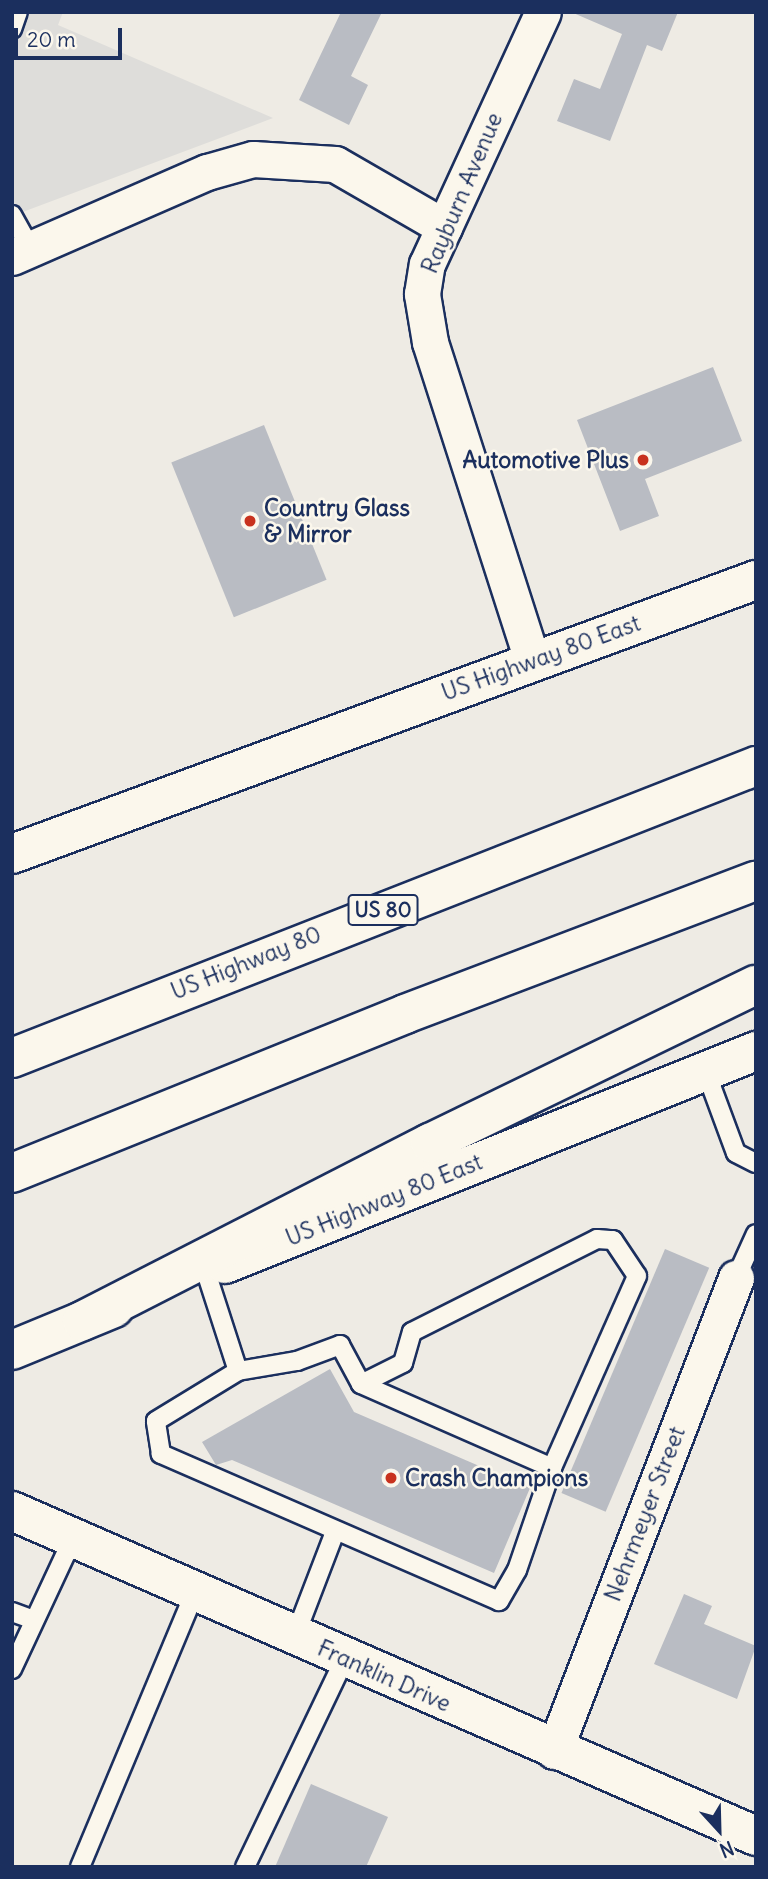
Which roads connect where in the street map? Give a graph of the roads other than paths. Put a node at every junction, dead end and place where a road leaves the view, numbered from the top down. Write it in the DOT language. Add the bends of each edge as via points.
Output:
graph roads {
  1 [pos="18,12"];
  2 [pos="543,12"];
  3 [pos="12,29"];
  4 [pos="12,215"];
  5 [pos="444,227"];
  6 [pos="22,253"];
  7 [pos="756,580"];
  8 [pos="532,660"];
  9 [pos="756,766"];
  10 [pos="12,854"];
  11 [pos="756,881"];
  12 [pos="756,985"];
  13 [pos="756,1051"];
  14 [pos="12,1058"];
  15 [pos="706,1072"];
  16 [pos="756,1163"];
  17 [pos="12,1172"];
  18 [pos="756,1234"];
  19 [pos="206,1272"];
  20 [pos="736,1278"];
  21 [pos="82,1321"];
  22 [pos="15,1351"];
  23 [pos="239,1371"];
  24 [pos="361,1384"];
  25 [pos="552,1468"];
  26 [pos="13,1510"];
  27 [pos="335,1532"];
  28 [pos="74,1538"];
  29 [pos="195,1592"];
  30 [pos="12,1612"];
  31 [pos="34,1620"];
  32 [pos="295,1636"];
  33 [pos="345,1658"];
  34 [pos="12,1669"];
  35 [pos="554,1751"];
  36 [pos="756,1836"];
  37 [pos="80,1867"];
  38 [pos="245,1867"];
  1 -- 3 [label="lane"];
  2 -- 5 [label="street, Rayburn Avenue"];
  4 -- 6 [label="lane"];
  5 -- 6 [label="street" via="335,164 253,159 207,172"];
  5 -- 8 [label="street, Rayburn Avenue" via="427,264 422,294 430,342"];
  7 -- 8 [label="main road, US Highway 80 East"];
  8 -- 10 [label="main road, US Highway 80 East"];
  9 -- 14 [label="main road, US Highway 80 / US 80"];
  11 -- 17 [label="main road" via="405,1014"];
  12 -- 21 [label="main road" via="430,1143"];
  13 -- 15 [label="main road, US Highway 80 East"];
  15 -- 16 [label="lane" via="736,1153"];
  15 -- 19 [label="main road, US Highway 80 East"];
  18 -- 20 [label="lane"];
  19 -- 21 [label="main road, US Highway 80 East"];
  19 -- 23 [label="lane"];
  20 -- 35 [label="street, Nehrmeyer Street"];
  21 -- 22 [label="main road, US Highway 80 East"];
  23 -- 24 [label="lane" via="298,1361 340,1345"];
  23 -- 27 [label="lane" via="156,1421 161,1454"];
  24 -- 25 [label="lane"];
  24 -- 25 [label="lane" via="403,1363 412,1332 597,1239 613,1240 637,1276"];
  25 -- 27 [label="lane" via="517,1570 499,1601"];
  26 -- 28 [label="main road, Franklin Drive"];
  27 -- 32 [label="lane"];
  28 -- 29 [label="main road, Franklin Drive"];
  28 -- 31 [label="lane"];
  29 -- 32 [label="main road, Franklin Drive"];
  29 -- 37 [label="lane"];
  30 -- 31 [label="lane"];
  31 -- 34 [label="lane"];
  32 -- 33 [label="main road, Franklin Drive"];
  33 -- 35 [label="main road, Franklin Drive"];
  33 -- 38 [label="lane"];
  35 -- 36 [label="main road, Franklin Drive"];
}
